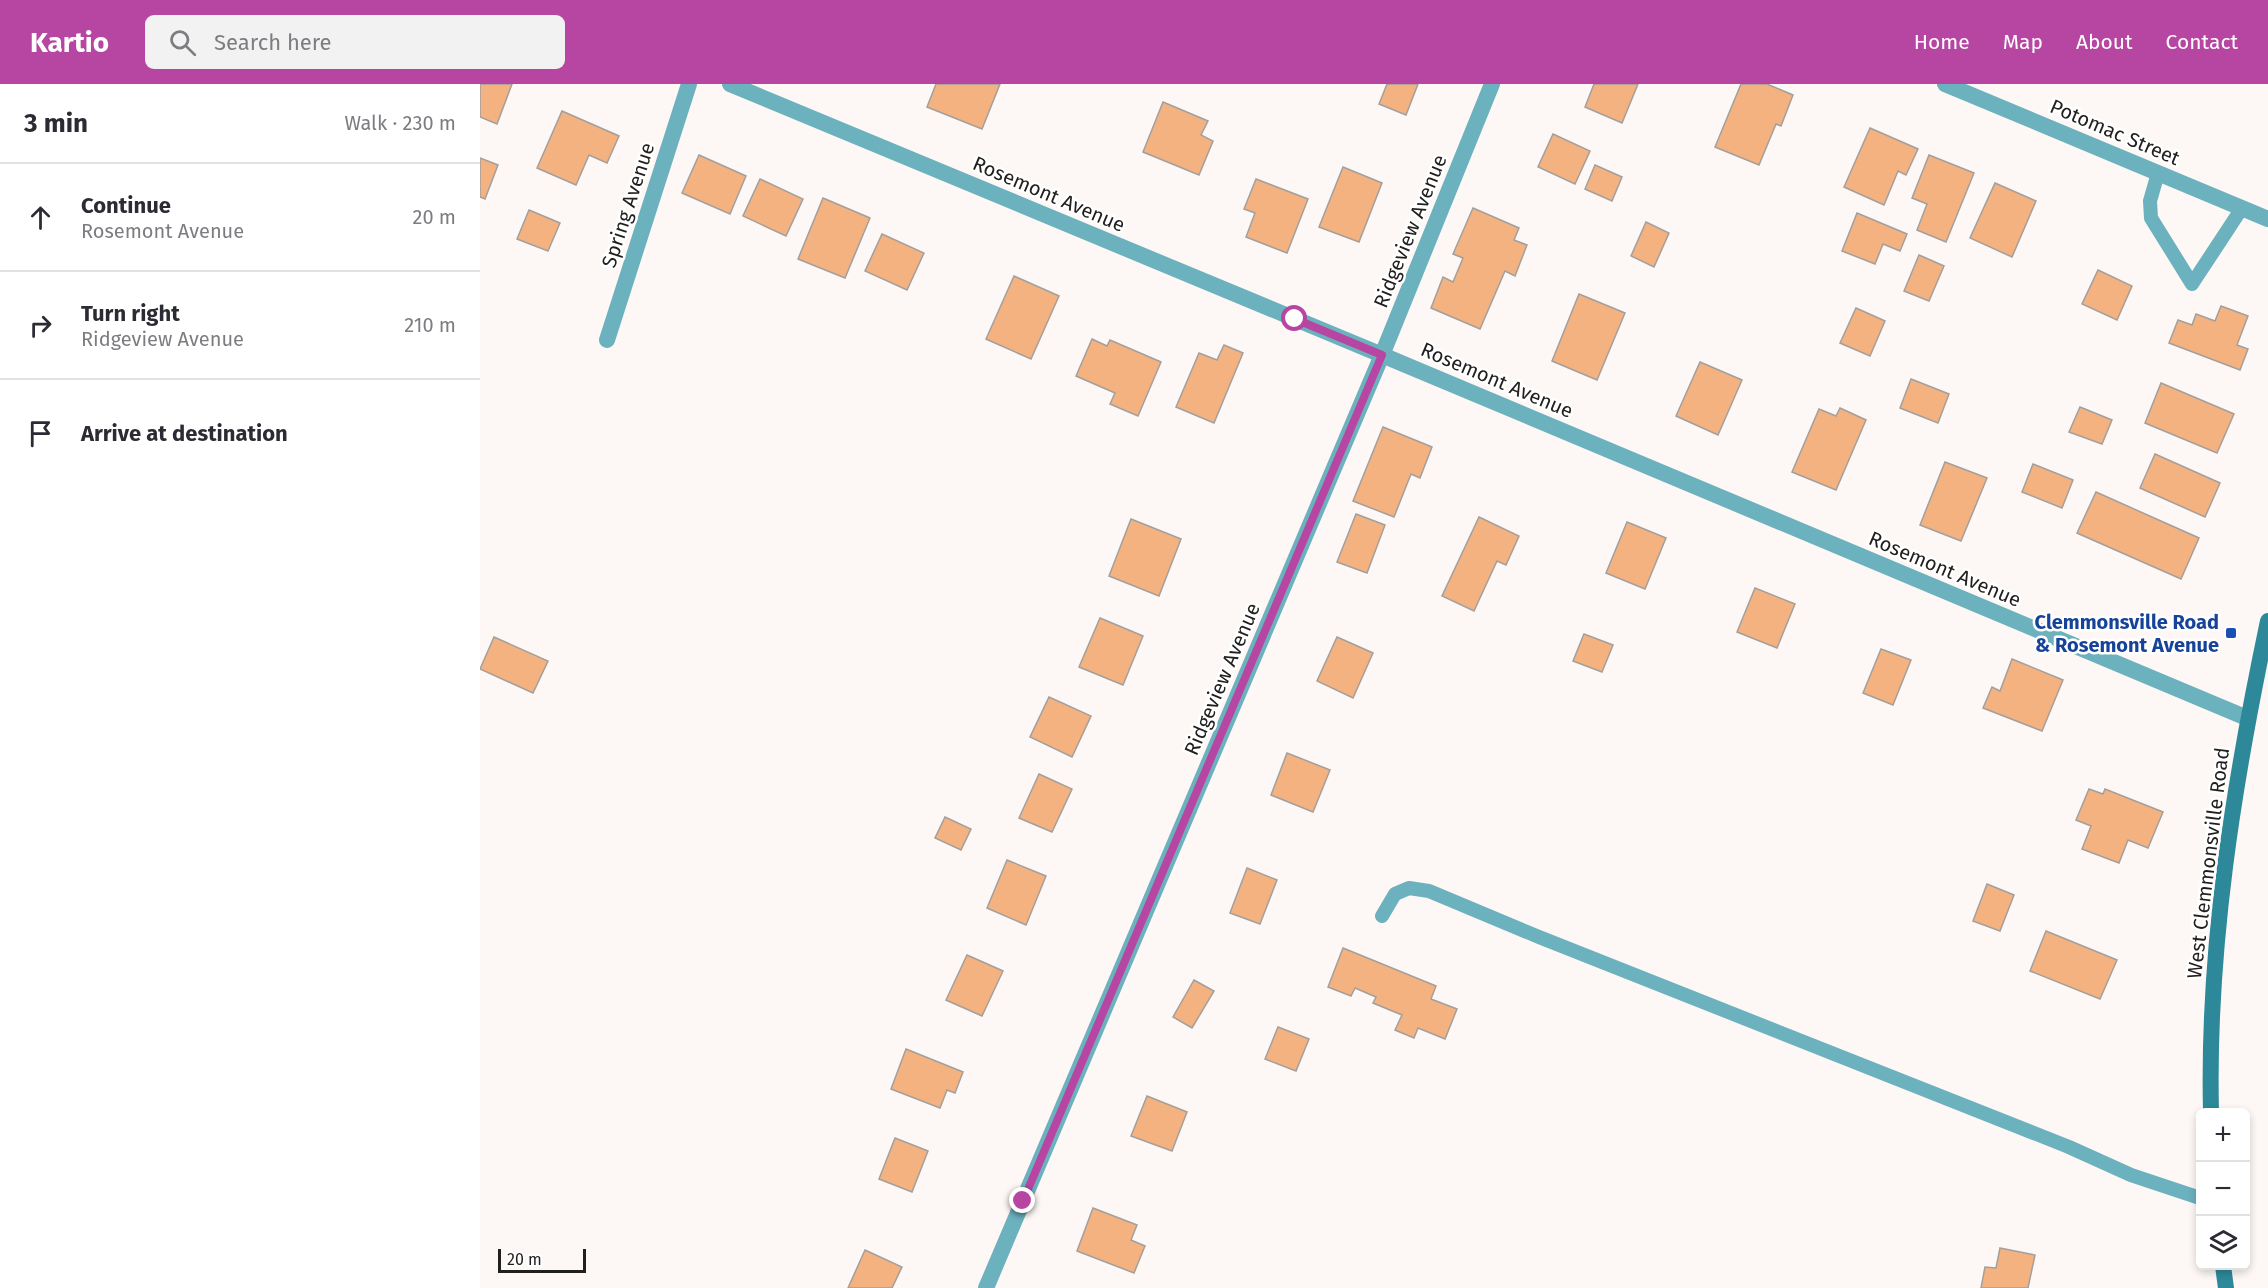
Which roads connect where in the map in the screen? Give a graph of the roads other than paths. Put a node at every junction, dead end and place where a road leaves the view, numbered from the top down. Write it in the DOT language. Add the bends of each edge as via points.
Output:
graph roads {
  1 [pos="689,84"];
  2 [pos="730,84"];
  3 [pos="1492,84"];
  4 [pos="1945,84"];
  5 [pos="2158,173"];
  6 [pos="2242,208"];
  7 [pos="2268,219"];
  8 [pos="607,340"];
  9 [pos="1382,355"];
  10 [pos="2268,621"];
  11 [pos="2247,718"];
  12 [pos="1382,916"];
  13 [pos="2211,1108"];
  14 [pos="2196,1197"];
  15 [pos="2224,1270"];
  16 [pos="986,1288"];
  17 [pos="2226,1288"];
  1 -- 8 [label="street, Spring Avenue"];
  2 -- 9 [label="street, Rosemont Avenue"];
  3 -- 9 [label="street, Ridgeview Avenue"];
  4 -- 5 [label="street, Potomac Street"];
  5 -- 6 [label="street, Potomac Street"];
  5 -- 6 [label="lane" via="2150,201 2151,218 2193,284"];
  6 -- 7 [label="street, Potomac Street"];
  9 -- 11 [label="street, Rosemont Avenue"];
  9 -- 16 [label="street, Ridgeview Avenue"];
  10 -- 11 [label="main road, West Clemmonsville Road"];
  11 -- 13 [label="main road, West Clemmonsville Road" via="2219,917"];
  12 -- 14 [label="lane" via="1395,894 1408,888 1428,891 2131,1175"];
  15 -- 17 [label="main road"];
}
